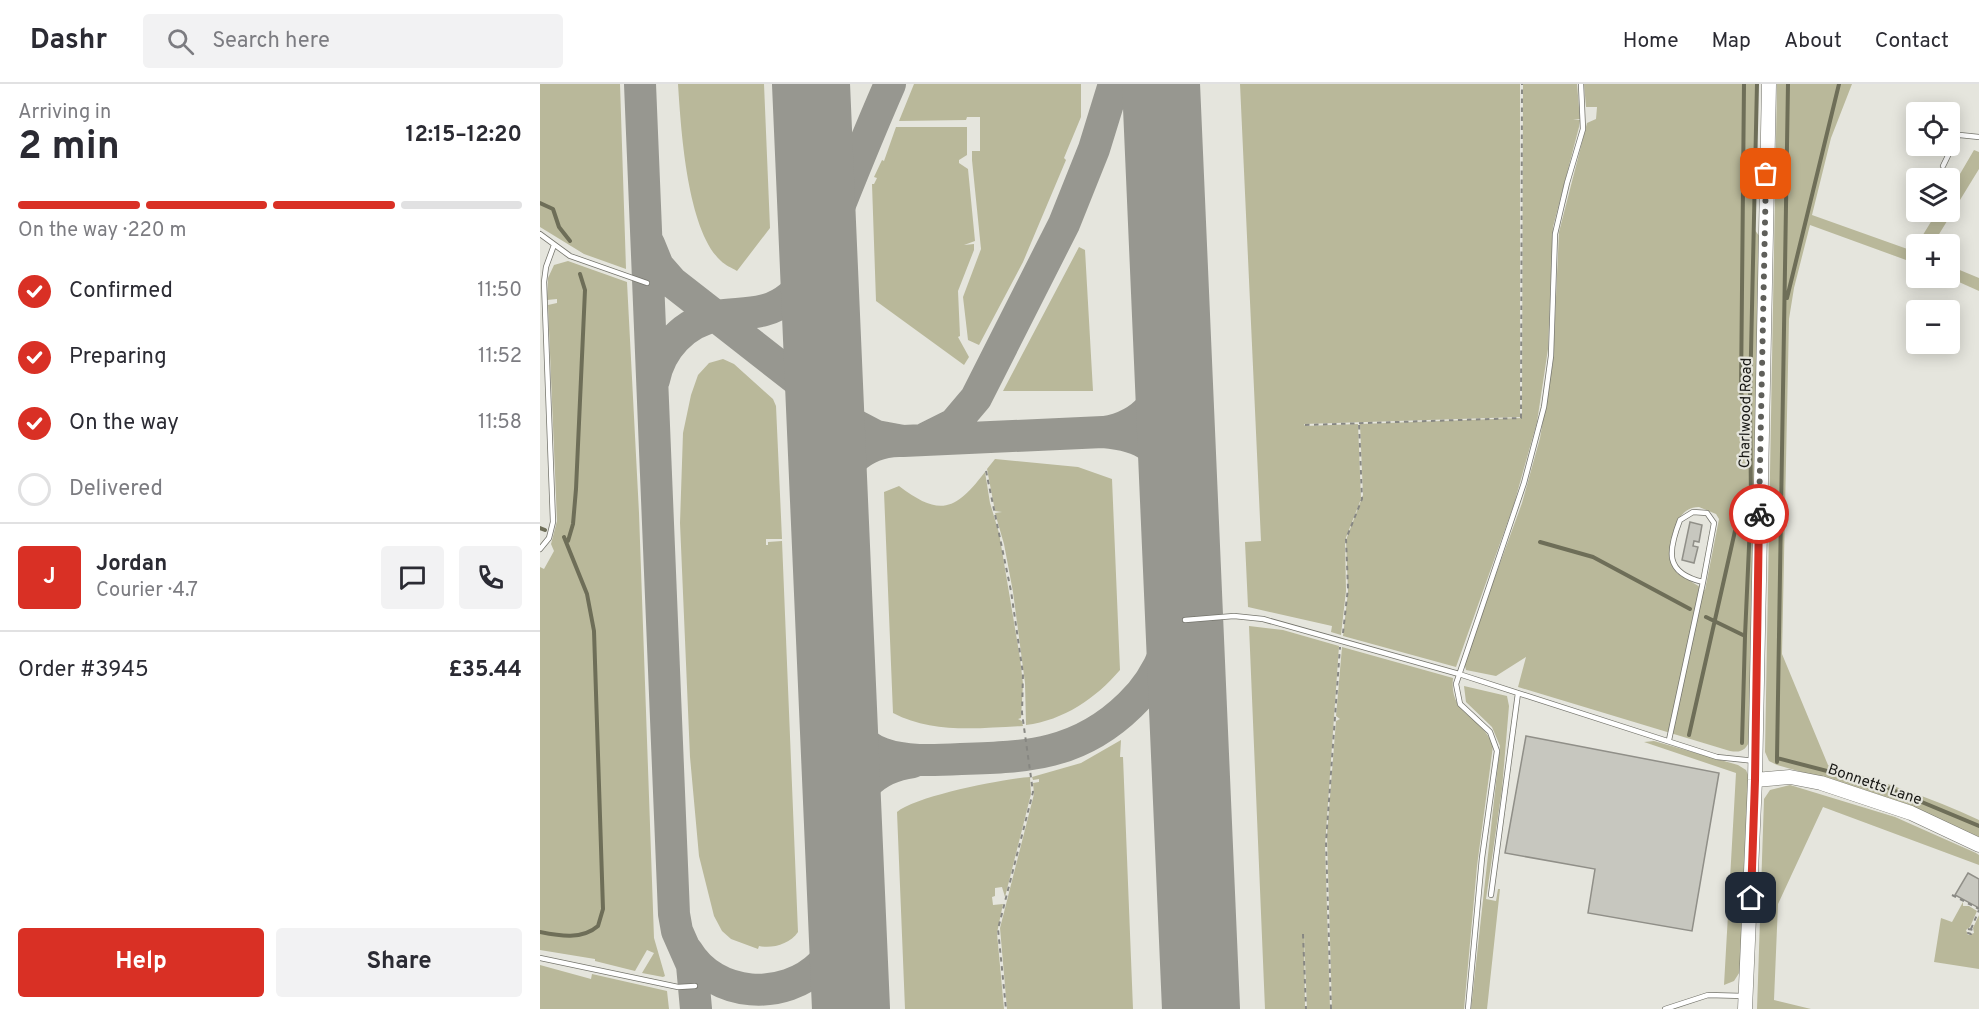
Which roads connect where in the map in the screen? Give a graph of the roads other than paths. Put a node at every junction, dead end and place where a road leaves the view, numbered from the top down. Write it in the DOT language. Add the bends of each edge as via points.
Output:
graph roads {
  1 [pos="1581,84"];
  2 [pos="1769,84"];
  3 [pos="1960,135"];
  4 [pos="1979,137"];
  5 [pos="1948,156"];
  6 [pos="1943,166"];
  7 [pos="540,234"];
  8 [pos="554,245"];
  9 [pos="647,283"];
  10 [pos="540,549"];
  11 [pos="1703,582"];
  12 [pos="1185,620"];
  13 [pos="1459,674"];
  14 [pos="1518,693"];
  15 [pos="1669,740"];
  16 [pos="1755,761"];
  17 [pos="1755,780"];
  18 [pos="1979,845"];
  19 [pos="1491,895"];
  20 [pos="540,958"];
  21 [pos="695,986"];
  22 [pos="1746,1003"];
  23 [pos="1673,1007"];
  24 [pos="1468,1009"];
  25 [pos="1665,1009"];
  1 -- 13 [label="lane" via="1583,129 1556,234 1551,356 1544,407 1518,501"];
  2 -- 16 [label="street, Charlwood Road"];
  3 -- 4 [label="lane"];
  5 -- 6 [label="lane"];
  7 -- 8 [label="lane"];
  8 -- 9 [label="lane" via="570,256"];
  8 -- 10 [label="lane" via="544,282 553,519 550,536"];
  11 -- 11 [label="lane" via="1678,571 1672,561 1679,522 1685,514 1693,512 1707,513 1714,523"];
  11 -- 15 [label="lane"];
  12 -- 13 [label="lane" via="1247,616"];
  13 -- 14 [label="lane"];
  13 -- 24 [label="lane" via="1458,700 1490,732 1497,756 1482,858"];
  14 -- 15 [label="lane"];
  14 -- 19 [label="lane"];
  15 -- 16 [label="lane" via="1729,760"];
  16 -- 17 [label="street, Charlwood Road"];
  17 -- 18 [label="street, Bonnetts Lane" via="1797,777 1821,783 1911,813"];
  17 -- 22 [label="street, Charlwood Road"];
  20 -- 21 [label="lane" via="678,987"];
  22 -- 23 [label="lane" via="1708,994"];
  23 -- 25 [label="lane"];
}
